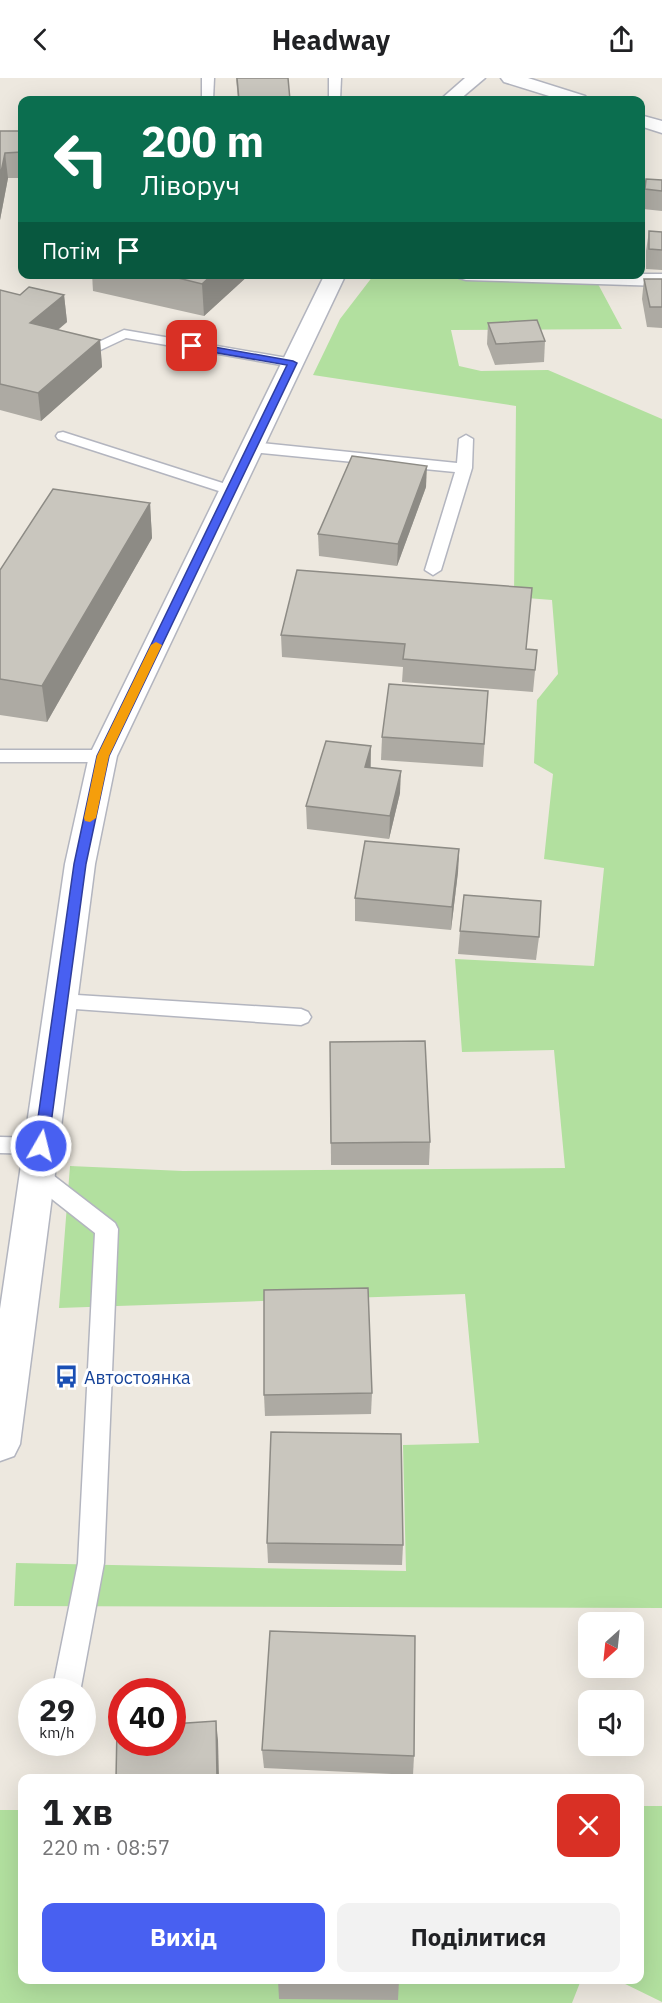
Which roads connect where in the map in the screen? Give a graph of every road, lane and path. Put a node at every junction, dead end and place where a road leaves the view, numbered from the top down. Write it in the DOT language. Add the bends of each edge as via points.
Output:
graph roads {
  1 [pos="208,78"];
  2 [pos="335,78"];
  3 [pos="476,78"];
  4 [pos="510,78"];
  5 [pos="208,96"];
  6 [pos="335,96"];
  7 [pos="454,96"];
  8 [pos="566,96"];
  9 [pos="645,122"];
  10 [pos="662,127"];
  11 [pos="334,279"];
  12 [pos="629,279"];
  13 [pos="662,280"];
  14 [pos="89,350"];
  15 [pos="293,363"];
  16 [pos="63,436"];
  17 [pos="466,440"];
  18 [pos="252,447"];
  19 [pos="464,468"];
  20 [pos="230,490"];
  21 [pos="433,570"];
  22 [pos="0,756"];
  23 [pos="103,756"];
  24 [pos="61,1001"];
  25 [pos="301,1017"];
  26 [pos="0,1145"];
  27 [pos="41,1146"];
  28 [pos="37,1175"];
  29 [pos="0,1444"];
  30 [pos="69,1678"];
  1 -- 5 [label="lane"];
  2 -- 6 [label="lane"];
  3 -- 7 [label="street"];
  4 -- 8 [label="street"];
  9 -- 10 [label="street"];
  11 -- 15 [label="street"];
  12 -- 13 [label="street"];
  14 -- 15 [label="lane" via="124,334"];
  15 -- 18 [label="street"];
  16 -- 20 [label="lane"];
  17 -- 19 [label="lane"];
  18 -- 19 [label="lane"];
  18 -- 20 [label="street"];
  19 -- 21 [label="lane"];
  20 -- 23 [label="street"];
  22 -- 23 [label="lane"];
  23 -- 24 [label="street" via="80,864"];
  24 -- 25 [label="lane"];
  24 -- 27 [label="street"];
  26 -- 27 [label="lane"];
  27 -- 28 [label="street"];
  28 -- 29 [label="street"];
  28 -- 30 [label="lane" via="107,1229 91,1563"];
}
